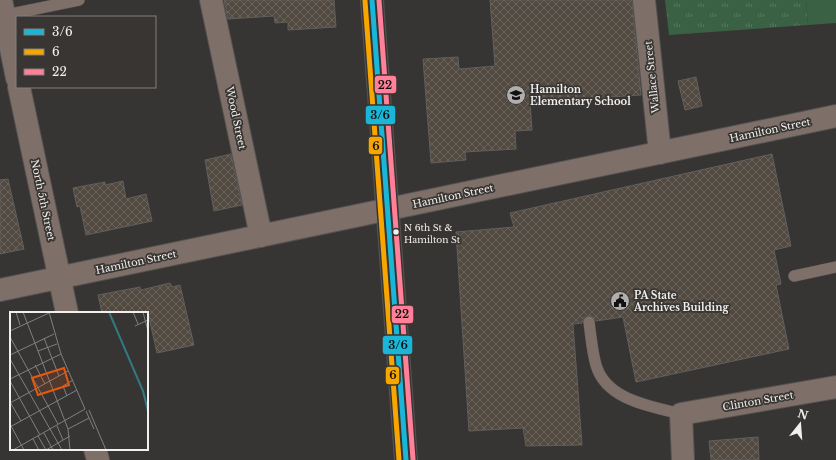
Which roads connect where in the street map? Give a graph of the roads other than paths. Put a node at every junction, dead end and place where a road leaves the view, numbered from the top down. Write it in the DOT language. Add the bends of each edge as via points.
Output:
graph roads {
  1 [pos="79,0"];
  2 [pos="211,0"];
  3 [pos="372,0"];
  4 [pos="644,0"];
  5 [pos="1,11"];
  6 [pos="16,74"];
  7 [pos="19,88"];
  8 [pos="836,116"];
  9 [pos="660,153"];
  10 [pos="387,210"];
  11 [pos="261,236"];
  12 [pos="836,267"];
  13 [pos="794,276"];
  14 [pos="59,278"];
  15 [pos="0,290"];
  16 [pos="67,312"];
  17 [pos="589,322"];
  18 [pos="836,387"];
  19 [pos="681,414"];
  20 [pos="95,450"];
  21 [pos="98,460"];
  22 [pos="406,460"];
  23 [pos="683,460"];
  1 -- 5 [label="lane"];
  2 -- 11 [label="street, Wood Street"];
  3 -- 10 [label="main road"];
  4 -- 9 [label="street, Wallace Street"];
  5 -- 6 [label="street"];
  7 -- 14 [label="street, North 5th Street"];
  8 -- 9 [label="street, Hamilton Street"];
  9 -- 10 [label="street, Hamilton Street"];
  10 -- 11 [label="street, Hamilton Street"];
  10 -- 22 [label="main road"];
  11 -- 14 [label="street, Hamilton Street"];
  12 -- 13 [label="lane"];
  14 -- 15 [label="street, Hamilton Street"];
  14 -- 16 [label="street, North 5th Street"];
  17 -- 19 [label="lane" via="596,366 605,382 615,392 637,402"];
  18 -- 19 [label="street, Clinton Street"];
  19 -- 23 [label="street"];
  20 -- 21 [label="street"];
}
